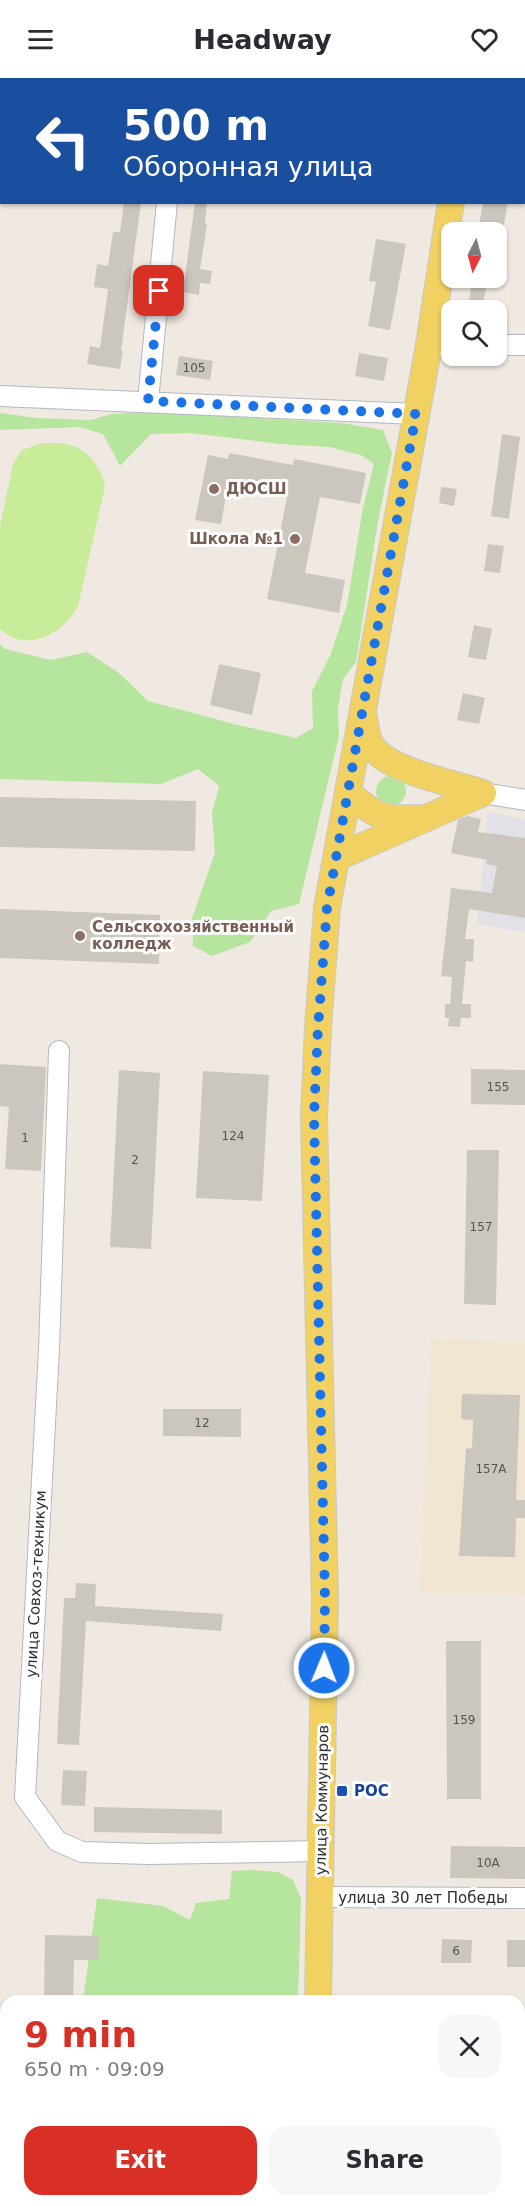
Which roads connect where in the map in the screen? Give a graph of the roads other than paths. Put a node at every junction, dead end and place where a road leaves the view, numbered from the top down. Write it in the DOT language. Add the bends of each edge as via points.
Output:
graph roads {
  1 [pos="167,204"];
  2 [pos="451,204"];
  3 [pos="440,345"];
  4 [pos="507,345"];
  5 [pos="525,345"];
  6 [pos="0,396"];
  7 [pos="148,401"];
  8 [pos="416,414"];
  9 [pos="363,712"];
  10 [pos="395,766"];
  11 [pos="350,786"];
  12 [pos="483,793"];
  13 [pos="524,797"];
  14 [pos="427,817"];
  15 [pos="338,857"];
  16 [pos="59,1050"];
  17 [pos="321,1851"];
  18 [pos="321,1897"];
  19 [pos="525,1898"];
  20 [pos="318,1995"];
  1 -- 7 [label="street"];
  2 -- 3 [label="main road, улица Коммунаров"];
  3 -- 8 [label="main road, улица Коммунаров"];
  4 -- 5 [label="street"];
  6 -- 7 [label="street"];
  7 -- 8 [label="street"];
  8 -- 9 [label="main road, улица Коммунаров"];
  9 -- 10 [label="main road" via="367,736 374,749"];
  9 -- 11 [label="main road, улица Коммунаров"];
  10 -- 11 [label="main road" via="370,770"];
  10 -- 12 [label="main road"];
  11 -- 14 [label="main road" via="368,810 379,816"];
  11 -- 15 [label="main road, улица Коммунаров"];
  12 -- 13 [label="street"];
  12 -- 14 [label="main road"];
  14 -- 15 [label="main road"];
  15 -- 17 [label="main road, улица Коммунаров" via="327,908 314,1116 325,1599"];
  16 -- 17 [label="street, улица Совхоз-техникум" via="49,1349 25,1797 57,1842 82,1852"];
  17 -- 18 [label="main road, улица Коммунаров"];
  18 -- 19 [label="street, улица 30 лет Победы"];
  18 -- 20 [label="main road, улица Коммунаров"];
}
